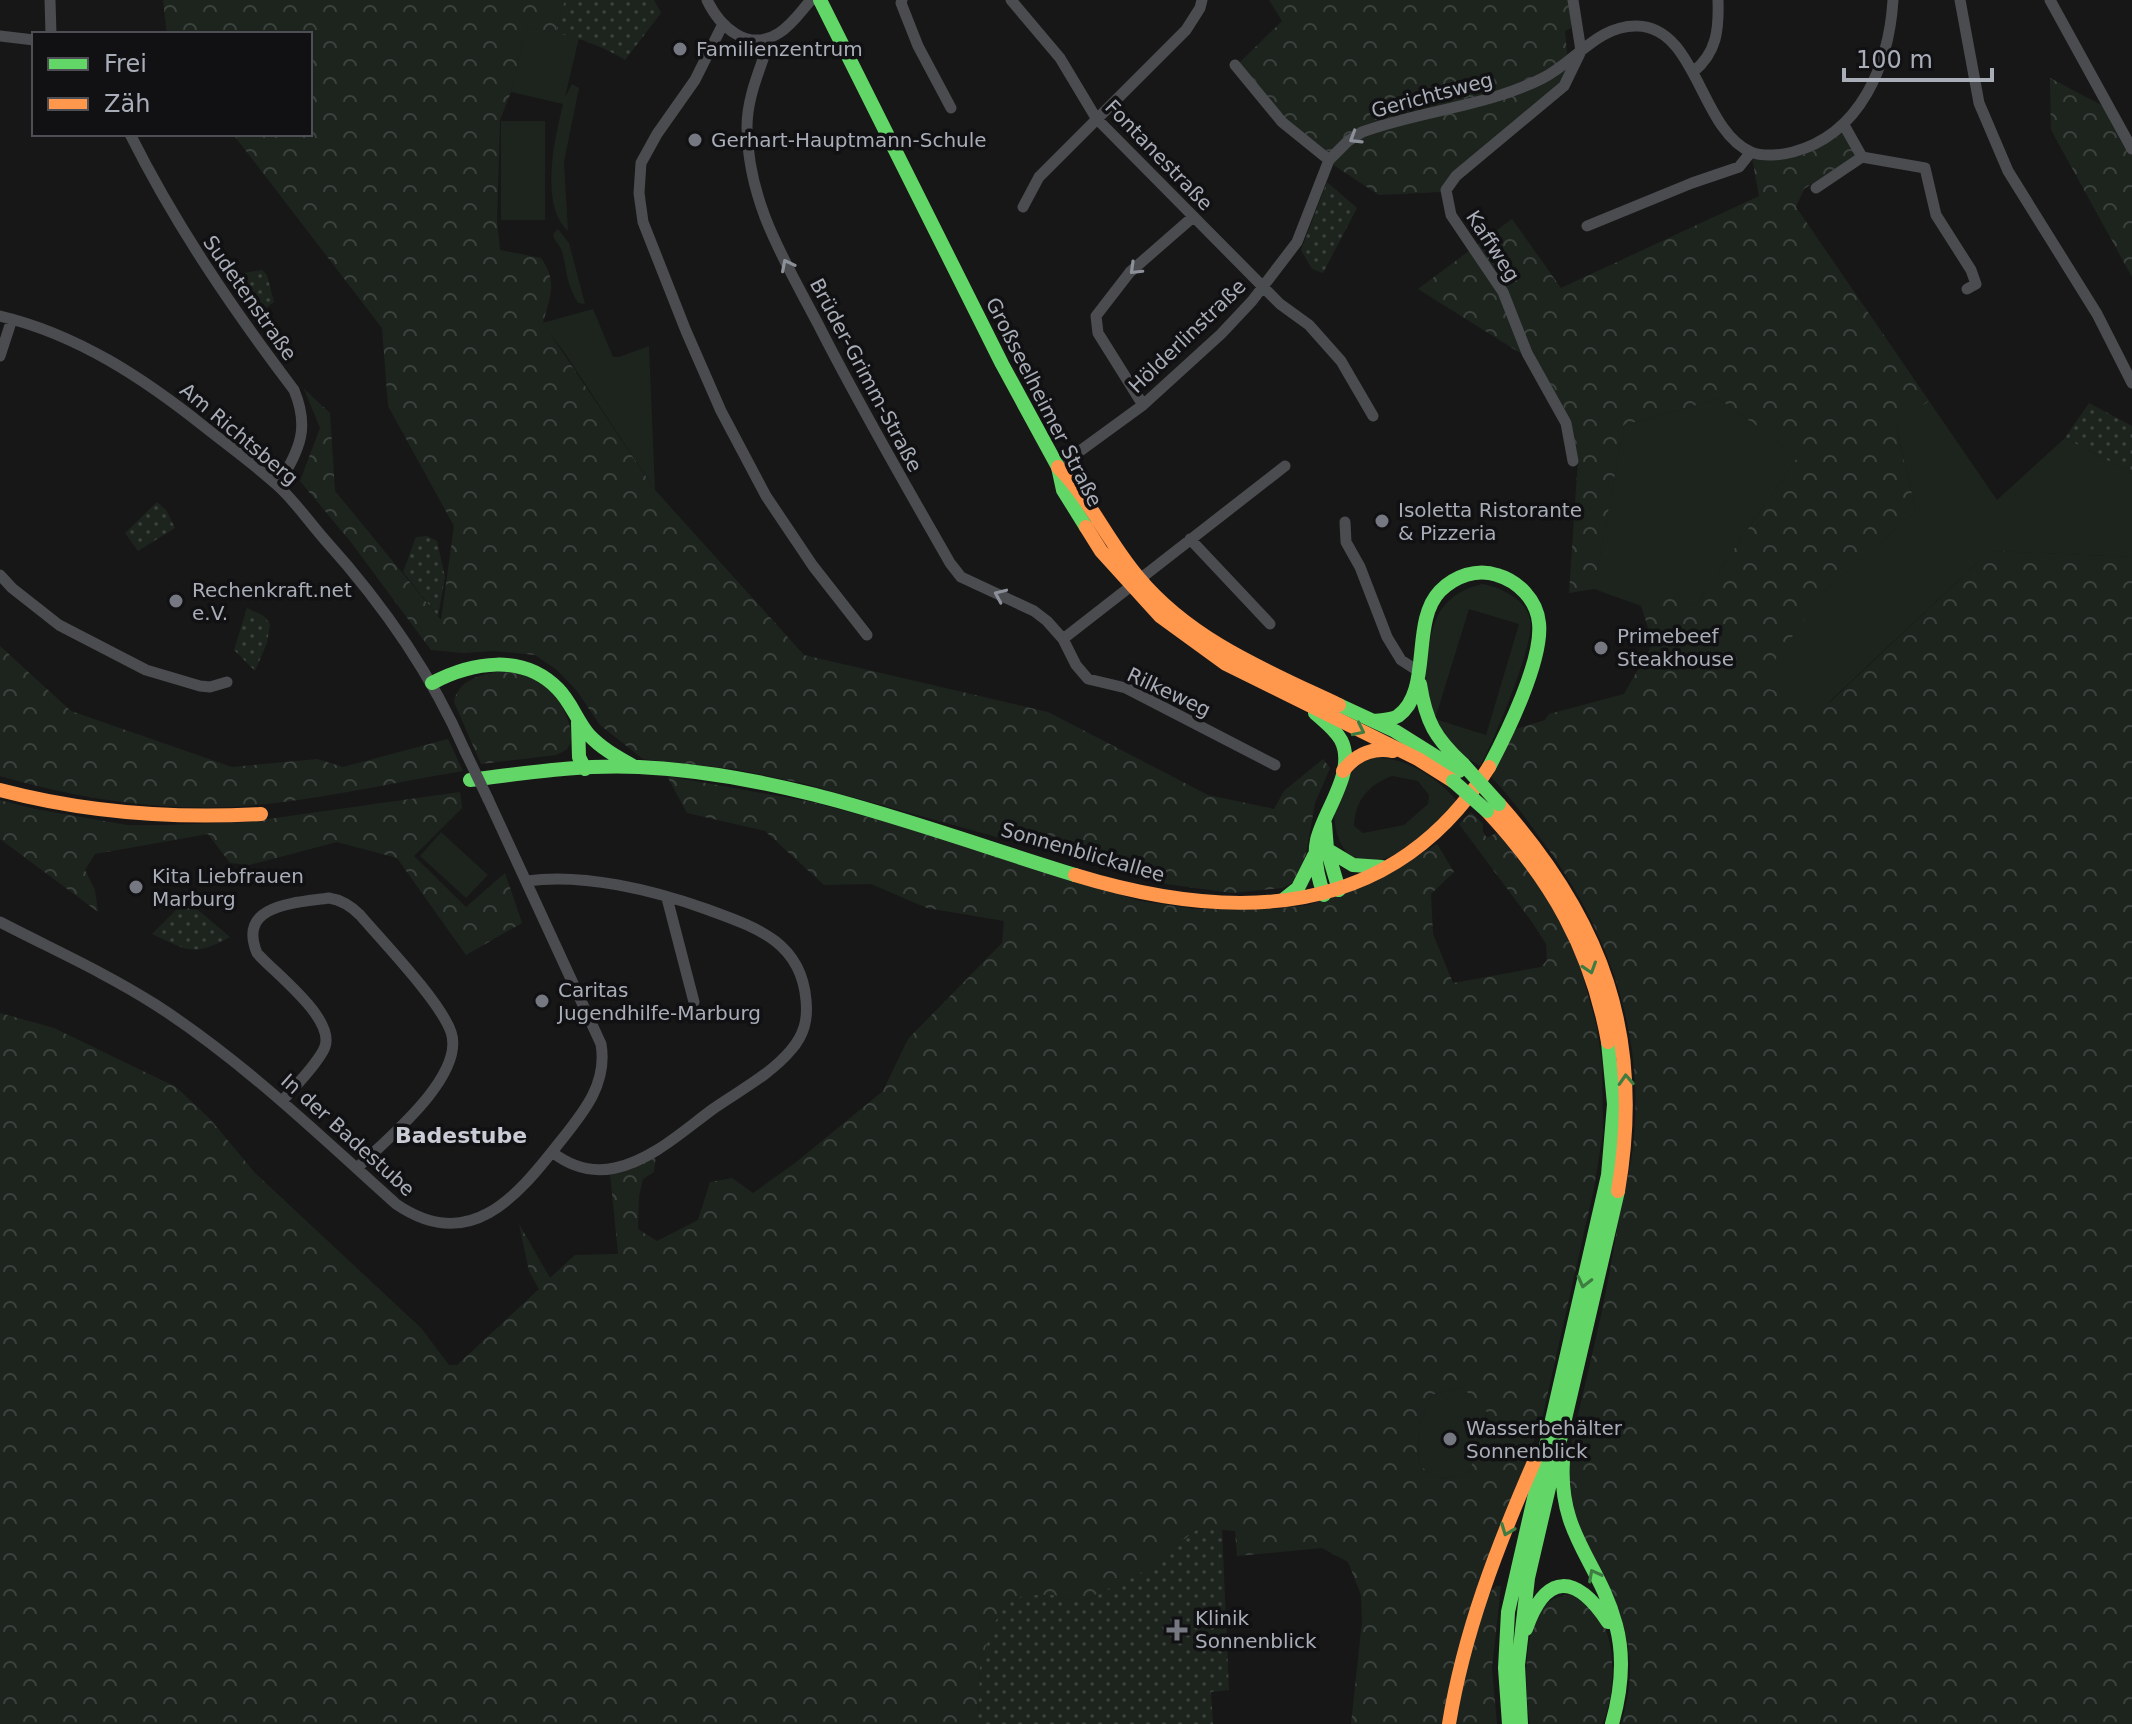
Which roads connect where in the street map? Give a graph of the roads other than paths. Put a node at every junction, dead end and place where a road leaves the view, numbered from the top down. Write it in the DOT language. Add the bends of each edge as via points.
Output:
graph roads {
  1 [pos="50,0"];
  2 [pos="707,0"];
  3 [pos="811,0"];
  4 [pos="820,0"];
  5 [pos="902,0"];
  6 [pos="1011,0"];
  7 [pos="1202,0"];
  8 [pos="1573,0"];
  9 [pos="1718,0"];
  10 [pos="1893,0"];
  11 [pos="1960,0"];
  12 [pos="2050,0"];
  13 [pos="722,26"];
  14 [pos="51,32"];
  15 [pos="0,36"];
  16 [pos="768,39"];
  17 [pos="32,40"];
  18 [pos="1581,51"];
  19 [pos="1235,65"];
  20 [pos="1693,72"];
  21 [pos="951,108"];
  22 [pos="1096,118"];
  23 [pos="1844,125"];
  24 [pos="131,136"];
  25 [pos="2132,149"];
  26 [pos="1751,152"];
  27 [pos="1862,157"];
  28 [pos="1329,160"];
  29 [pos="1816,188"];
  30 [pos="1023,207"];
  31 [pos="1193,217"];
  32 [pos="1587,226"];
  33 [pos="1264,287"];
  34 [pos="1967,289"];
  35 [pos="6,317"];
  36 [pos="0,356"];
  37 [pos="2132,383"];
  38 [pos="1143,405"];
  39 [pos="1373,416"];
  40 [pos="1573,461"];
  41 [pos="1285,466"];
  42 [pos="1058,467"];
  43 [pos="278,486"];
  44 [pos="1345,522"];
  45 [pos="1190,539"];
  46 [pos="0,575"];
  47 [pos="1136,584"];
  48 [pos="1270,624"];
  49 [pos="867,635"];
  50 [pos="1063,639"];
  51 [pos="1418,671"];
  52 [pos="227,682"];
  53 [pos="432,683"];
  54 [pos="1301,701"];
  55 [pos="1374,721"];
  56 [pos="578,722"];
  57 [pos="592,737"];
  58 [pos="1418,759"];
  59 [pos="1275,765"];
  60 [pos="635,767"];
  61 [pos="585,769"];
  62 [pos="1342,772"];
  63 [pos="1458,772"];
  64 [pos="470,780"];
  65 [pos="0,790"];
  66 [pos="1493,807"];
  67 [pos="261,814"];
  68 [pos="1321,852"];
  69 [pos="1386,867"];
  70 [pos="527,881"];
  71 [pos="1339,890"];
  72 [pos="1324,895"];
  73 [pos="667,898"];
  74 [pos="1281,902"];
  75 [pos="0,922"];
  76 [pos="694,1002"];
  77 [pos="283,1100"];
  78 [pos="552,1152"];
  79 [pos="357,1168"];
  80 [pos="1571,1393"];
  81 [pos="1548,1432"];
  82 [pos="1620,1648"];
  83 [pos="1517,1697"];
  84 [pos="1449,1724"];
  85 [pos="1509,1724"];
  86 [pos="1521,1724"];
  87 [pos="1612,1724"];
  1 -- 14 [label="street"];
  2 -- 13 [label="street"];
  3 -- 16 [label="street"];
  4 -- 42 [label="main road, Großseelheimer Straße"];
  5 -- 21 [label="street" via="918,46"];
  6 -- 22 [label="street, Fontanestraße" via="1060,58"];
  7 -- 22 [label="street" via="1186,30"];
  8 -- 18 [label="street"];
  9 -- 20 [label="street" via="1714,46"];
  10 -- 23 [label="street" via="1874,83"];
  11 -- 37 [label="street" via="1979,103 2008,171 2097,314"];
  12 -- 25 [label="street"];
  13 -- 16 [label="street" via="748,38"];
  13 -- 49 [label="street" via="695,80 641,163 643,222 709,384 758,482"];
  15 -- 17 [label="street"];
  50 -- 16 [label="street, Brüder-Grimm-Straße, one-way" via="1034,611 961,577 950,563 849,386 765,221 756,198 747,126"];
  18 -- 20 [label="street, Gerichtsweg" via="1614,30 1642,26 1669,39"];
  18 -- 28 [label="street, Gerichtsweg, one-way" via="1547,77 1512,92 1362,132"];
  18 -- 40 [label="street, Kaffweg" via="1559,92 1456,176 1446,190 1451,215 1503,292 1527,353 1566,423"];
  19 -- 28 [label="street" via="1282,122"];
  20 -- 26 [label="street, Gerichtsweg" via="1715,115"];
  22 -- 30 [label="street" via="1039,177"];
  22 -- 31 [label="street, Fontanestraße"];
  23 -- 26 [label="street" via="1802,150 1778,155"];
  23 -- 27 [label="street"];
  24 -- 43 [label="street, Sudetenstraße" via="207,270 294,390 303,427"];
  26 -- 32 [label="street" via="1739,167"];
  27 -- 29 [label="street"];
  27 -- 34 [label="street" via="1925,168 1936,215 1976,284"];
  28 -- 33 [label="street, Hölderlinstraße" via="1301,234"];
  31 -- 33 [label="street, Fontanestraße"];
  31 -- 38 [label="street, one-way" via="1130,272 1096,316 1098,333"];
  33 -- 38 [label="street, Hölderlinstraße"];
  33 -- 39 [label="street, Fontanestraße" via="1341,361"];
  35 -- 36 [label="street"];
  35 -- 43 [label="street, Am Richtsberg" via="97,353 166,397"];
  38 -- 42 [label="street, Hölderlinstraße"];
  41 -- 45 [label="street"];
  42 -- 47 [label="main road, Großseelheimer Straße" via="1063,490 1079,518 1101,551"];
  43 -- 53 [label="street, Am Richtsberg" via="378,604"];
  44 -- 51 [label="street" via="1346,542 1387,637 1401,660"];
  45 -- 47 [label="street"];
  45 -- 48 [label="street"];
  46 -- 52 [label="street" via="59,625 146,670 200,686"];
  47 -- 50 [label="street"];
  47 -- 54 [label="main road, Großseelheimer Straße" via="1182,634 1226,664"];
  47 -- 55 [label="main road" via="1240,659"];
  50 -- 59 [label="street, Rilkeweg" via="1088,679 1126,688"];
  51 -- 55 [label="main road" via="1409,709 1395,720"];
  51 -- 63 [label="main road" via="1427,723"];
  51 -- 69 [label="main road, Sonnenblickallee" via="1426,615 1451,581 1468,574 1498,575 1516,583 1534,606 1539,632 1534,661 1489,766 1434,834"];
  53 -- 56 [label="main road" via="475,665 518,667 558,690"];
  53 -- 70 [label="street, In der Badestube, bridge"];
  54 -- 58 [label="main road, Großseelheimer Straße, one-way"];
  54 -- 62 [label="main road" via="1341,740"];
  55 -- 63 [label="main road"];
  56 -- 57 [label="main road"];
  56 -- 61 [label="main road" via="579,757"];
  57 -- 60 [label="main road"];
  57 -- 61 [label="main road"];
  58 -- 62 [label="main road" via="1377,749 1353,758"];
  58 -- 63 [label="main road"];
  60 -- 61 [label="main road, Sonnenblickallee"];
  60 -- 74 [label="main road, Sonnenblickallee" via="771,785 1153,895 1224,904"];
  61 -- 64 [label="main road, Sonnenblickallee"];
  62 -- 68 [label="main road" via="1317,841"];
  63 -- 66 [label="main road, bridge"];
  65 -- 67 [label="main road" via="135,816"];
  80 -- 66 [label="main road, one-way" via="1616,1201 1626,1134 1625,1057 1609,981 1584,921 1540,851"];
  66 -- 81 [label="main road, one-way" via="1574,928 1600,1004 1613,1076 1611,1151 1603,1196"];
  68 -- 69 [label="main road" via="1350,865"];
  68 -- 71 [label="main road"];
  68 -- 72 [label="main road"];
  68 -- 74 [label="main road" via="1298,888"];
  69 -- 71 [label="main road, Sonnenblickallee"];
  70 -- 73 [label="street" via="605,883"];
  70 -- 78 [label="street, In der Badestube" via="603,1055 588,1106"];
  71 -- 72 [label="main road, Sonnenblickallee"];
  72 -- 74 [label="main road, Sonnenblickallee"];
  73 -- 76 [label="street"];
  73 -- 78 [label="street" via="743,922 780,944 803,981 803,1034 782,1060 642,1158 599,1169 563,1161"];
  75 -- 77 [label="street, In der Badestube" via="155,1005"];
  77 -- 79 [label="street, In der Badestube"];
  77 -- 79 [label="street" via="323,1051 327,1032 319,1016 257,953 252,932 260,916 275,908 329,898 360,915 452,1034 453,1047 438,1082"];
  78 -- 79 [label="street, In der Badestube" via="505,1204 480,1218 452,1223 409,1213"];
  82 -- 80 [label="main road, one-way" via="1612,1611 1564,1510 1561,1474 1572,1423"];
  80 -- 83 [label="main road" via="1522,1606"];
  81 -- 84 [label="main road, one-way" via="1467,1635"];
  81 -- 85 [label="main road" via="1508,1612 1504,1657"];
  82 -- 83 [label="main road" via="1593,1598 1577,1588 1554,1587 1542,1595 1529,1618"];
  82 -- 87 [label="main road" via="1621,1688"];
  83 -- 86 [label="main road"];
}
